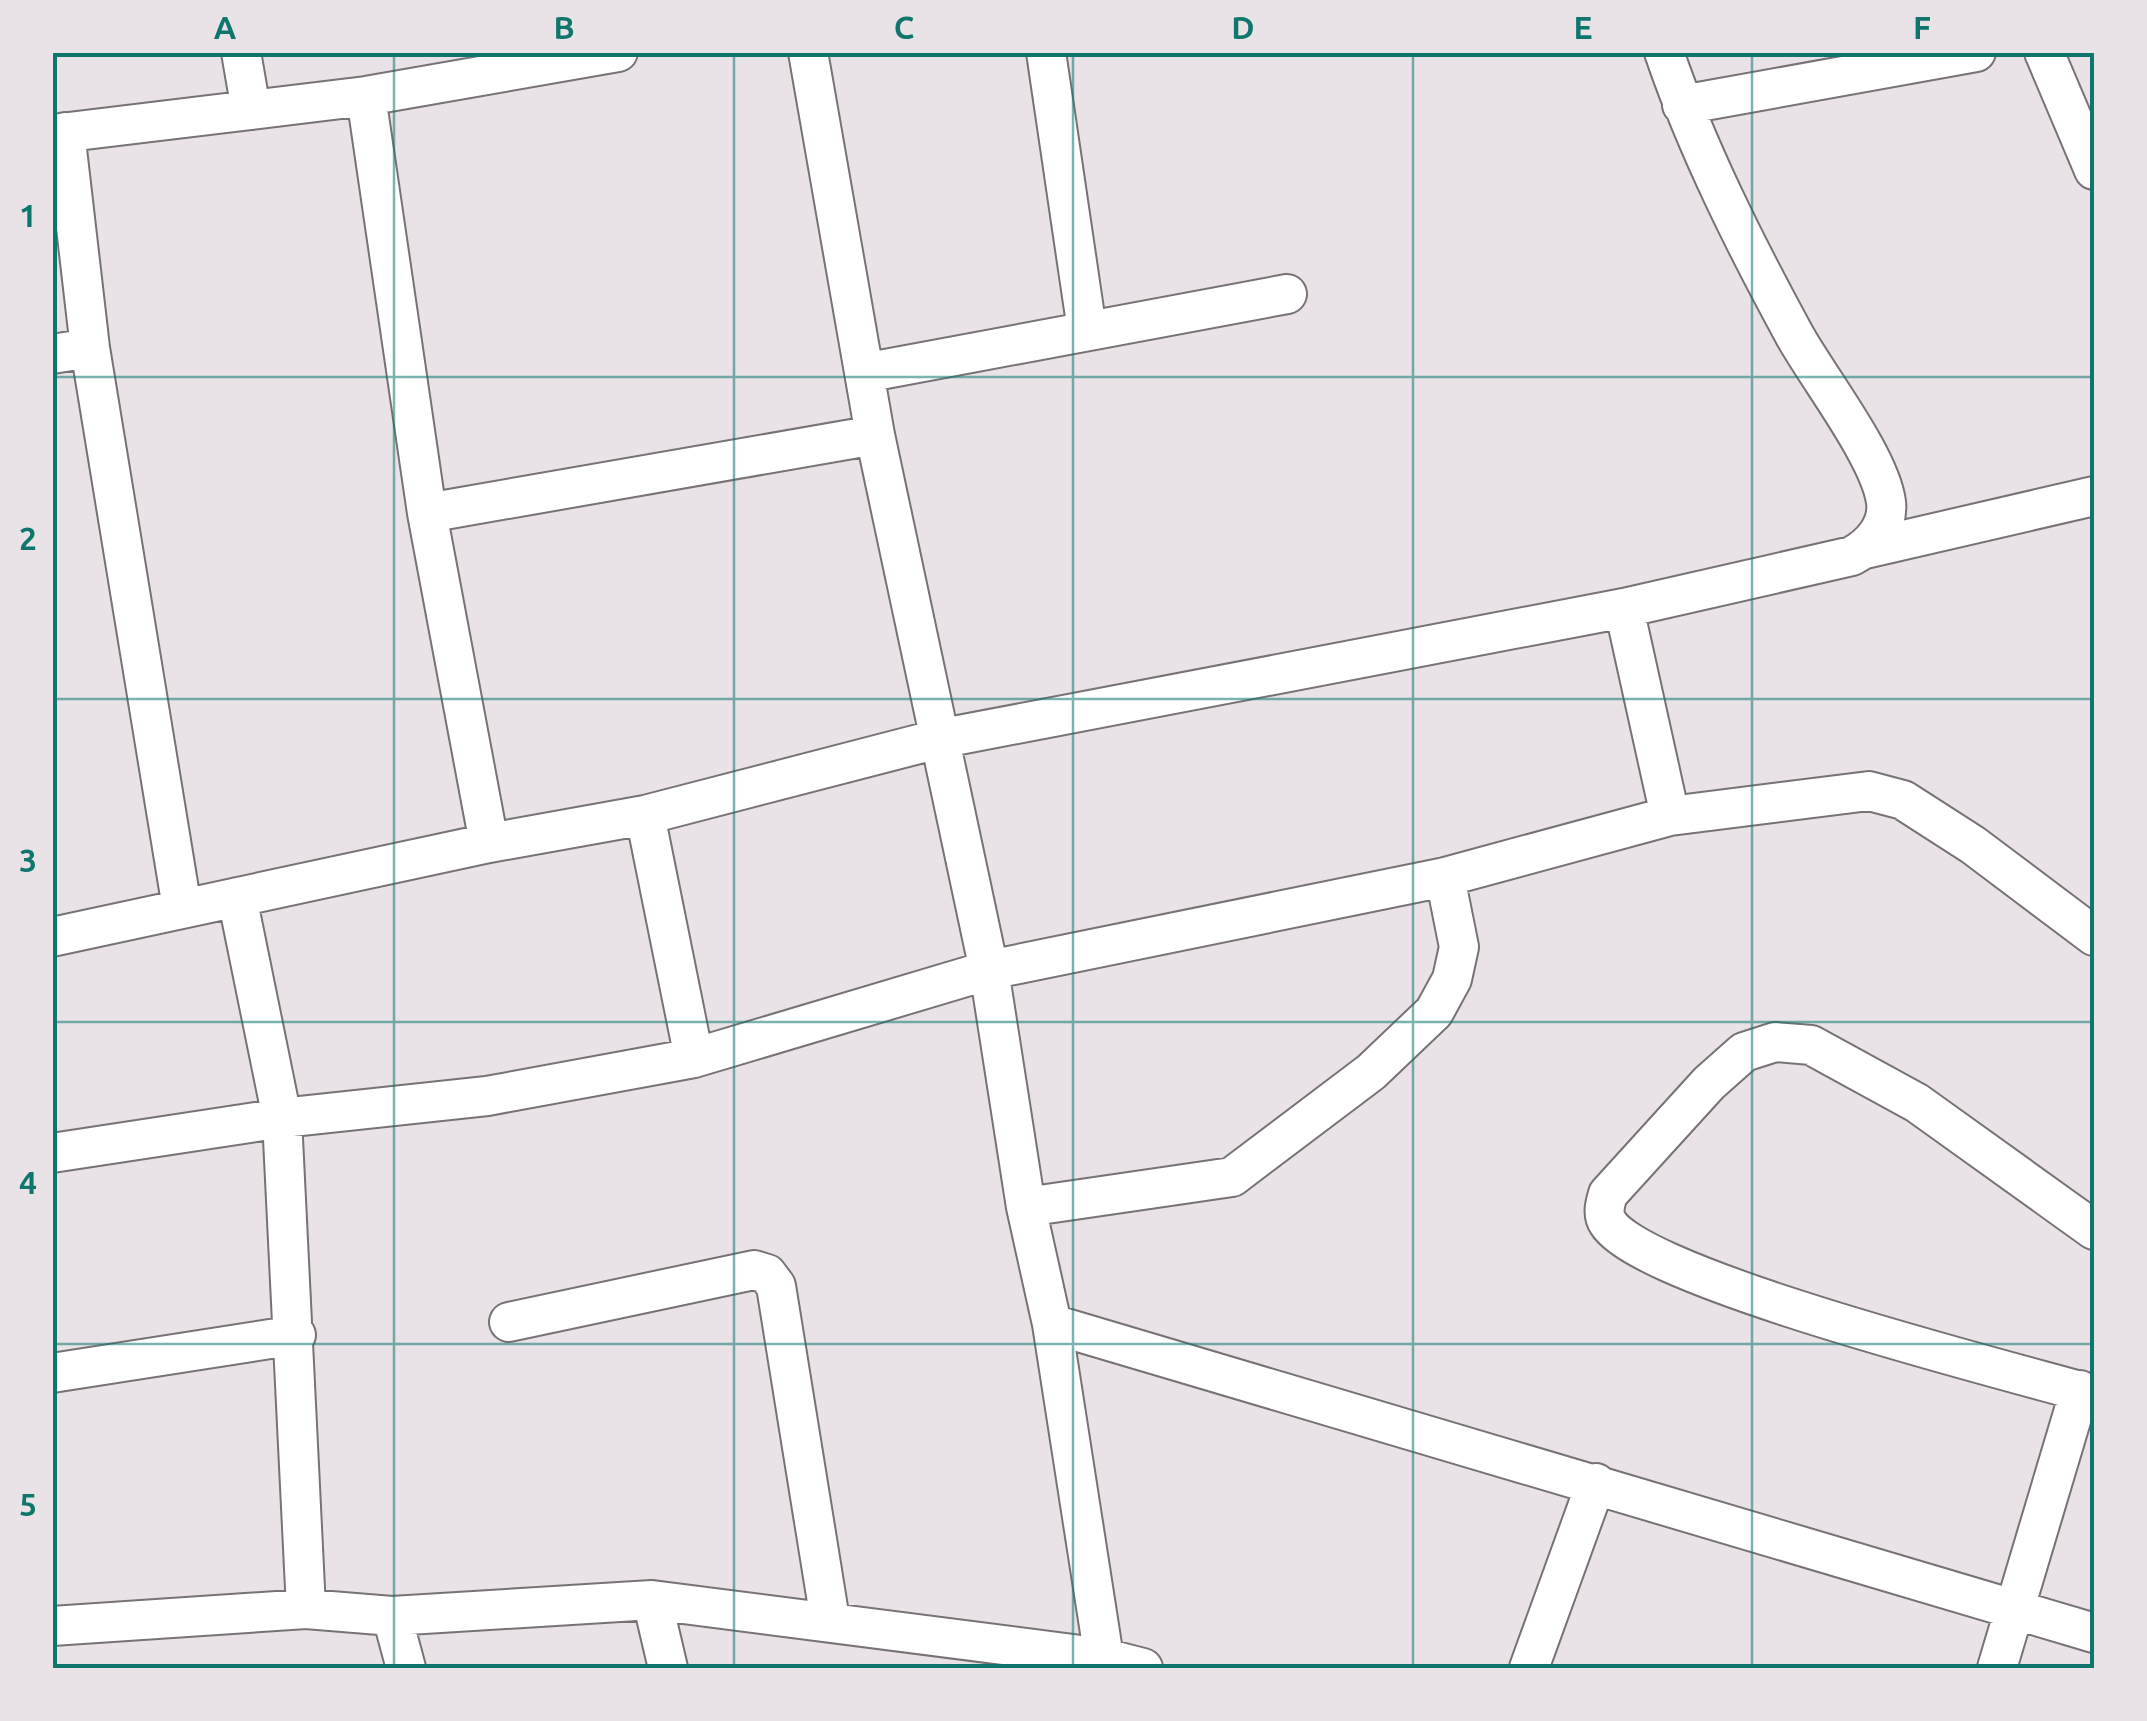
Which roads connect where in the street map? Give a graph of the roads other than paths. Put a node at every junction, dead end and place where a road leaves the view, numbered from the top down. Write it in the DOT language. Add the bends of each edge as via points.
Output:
graph roads {
  1 [pos="241,52"];
  2 [pos="618,52"];
  3 [pos="808,52"];
  4 [pos="1046,52"];
  5 [pos="1664,52"];
  6 [pos="1976,52"];
  7 [pos="2044,52"];
  8 [pos="561,58"];
  9 [pos="366,96"];
  10 [pos="1682,105"];
  11 [pos="251,110"];
  12 [pos="59,133"];
  13 [pos="2094,170"];
  14 [pos="1287,294"];
  15 [pos="1087,330"];
  16 [pos="90,348"];
  17 [pos="52,354"];
  18 [pos="864,373"];
  19 [pos="875,435"];
  20 [pos="2094,496"];
  21 [pos="426,513"];
  22 [pos="1865,549"];
  23 [pos="1624,608"];
  24 [pos="938,738"];
  25 [pos="644,815"];
  26 [pos="1670,816"];
  27 [pos="489,843"];
  28 [pos="1445,877"];
  29 [pos="237,897"];
  30 [pos="182,908"];
  31 [pos="2094,936"];
  32 [pos="52,937"];
  33 [pos="990,970"];
  34 [pos="694,1058"];
  35 [pos="282,1118"];
  36 [pos="52,1154"];
  37 [pos="1026,1207"];
  38 [pos="2094,1230"];
  39 [pos="509,1322"];
  40 [pos="1052,1324"];
  41 [pos="296,1335"];
  42 [pos="52,1373"];
  43 [pos="2087,1392"];
  44 [pos="1596,1483"];
  45 [pos="652,1600"];
  46 [pos="2016,1608"];
  47 [pos="306,1609"];
  48 [pos="392,1616"];
  49 [pos="830,1620"];
  50 [pos="52,1626"];
  51 [pos="2094,1633"];
  52 [pos="1104,1658"];
  53 [pos="406,1668"];
  54 [pos="668,1668"];
  55 [pos="1143,1668"];
  56 [pos="1530,1668"];
  57 [pos="1997,1668"];
  1 -- 11 [label="street"];
  2 -- 8 [label="street"];
  3 -- 18 [label="street"];
  4 -- 15 [label="street"];
  5 -- 10 [label="street"];
  6 -- 10 [label="street"];
  7 -- 13 [label="street"];
  8 -- 9 [label="street"];
  9 -- 11 [label="street"];
  9 -- 21 [label="street"];
  10 -- 22 [label="street" via="1795,335 1879,482 1884,525"];
  11 -- 12 [label="street"];
  12 -- 16 [label="street"];
  14 -- 15 [label="street"];
  15 -- 18 [label="street"];
  16 -- 17 [label="street"];
  16 -- 30 [label="street"];
  18 -- 19 [label="street"];
  19 -- 21 [label="street"];
  19 -- 24 [label="street"];
  20 -- 22 [label="street"];
  21 -- 27 [label="street"];
  22 -- 23 [label="street"];
  23 -- 24 [label="street"];
  23 -- 26 [label="street"];
  24 -- 25 [label="street"];
  24 -- 33 [label="street"];
  25 -- 27 [label="street"];
  25 -- 34 [label="street"];
  26 -- 28 [label="street"];
  26 -- 31 [label="street" via="1869,791 1903,800"];
  27 -- 29 [label="street"];
  28 -- 33 [label="street"];
  28 -- 37 [label="street" via="1459,948 1452,979 1434,1012 1371,1072 1232,1177"];
  29 -- 30 [label="street"];
  29 -- 35 [label="street"];
  30 -- 32 [label="street"];
  33 -- 34 [label="street"];
  33 -- 37 [label="street"];
  34 -- 35 [label="street" via="487,1096"];
  35 -- 36 [label="street"];
  35 -- 41 [label="street"];
  37 -- 40 [label="street"];
  38 -- 43 [label="street" via="1917,1104 1812,1046 1775,1042 1744,1052 1709,1083 1604,1206 1606,1222 1620,1236 1710,1280"];
  39 -- 49 [label="street" via="754,1270 767,1274 776,1286"];
  40 -- 44 [label="street"];
  40 -- 52 [label="street"];
  41 -- 42 [label="street"];
  41 -- 47 [label="street"];
  43 -- 46 [label="street"];
  44 -- 46 [label="street"];
  44 -- 56 [label="street"];
  45 -- 48 [label="street"];
  45 -- 49 [label="street"];
  45 -- 54 [label="street"];
  46 -- 51 [label="street"];
  46 -- 57 [label="street"];
  47 -- 48 [label="street"];
  47 -- 50 [label="street"];
  48 -- 53 [label="street"];
  49 -- 52 [label="street"];
  52 -- 55 [label="street"];
}
